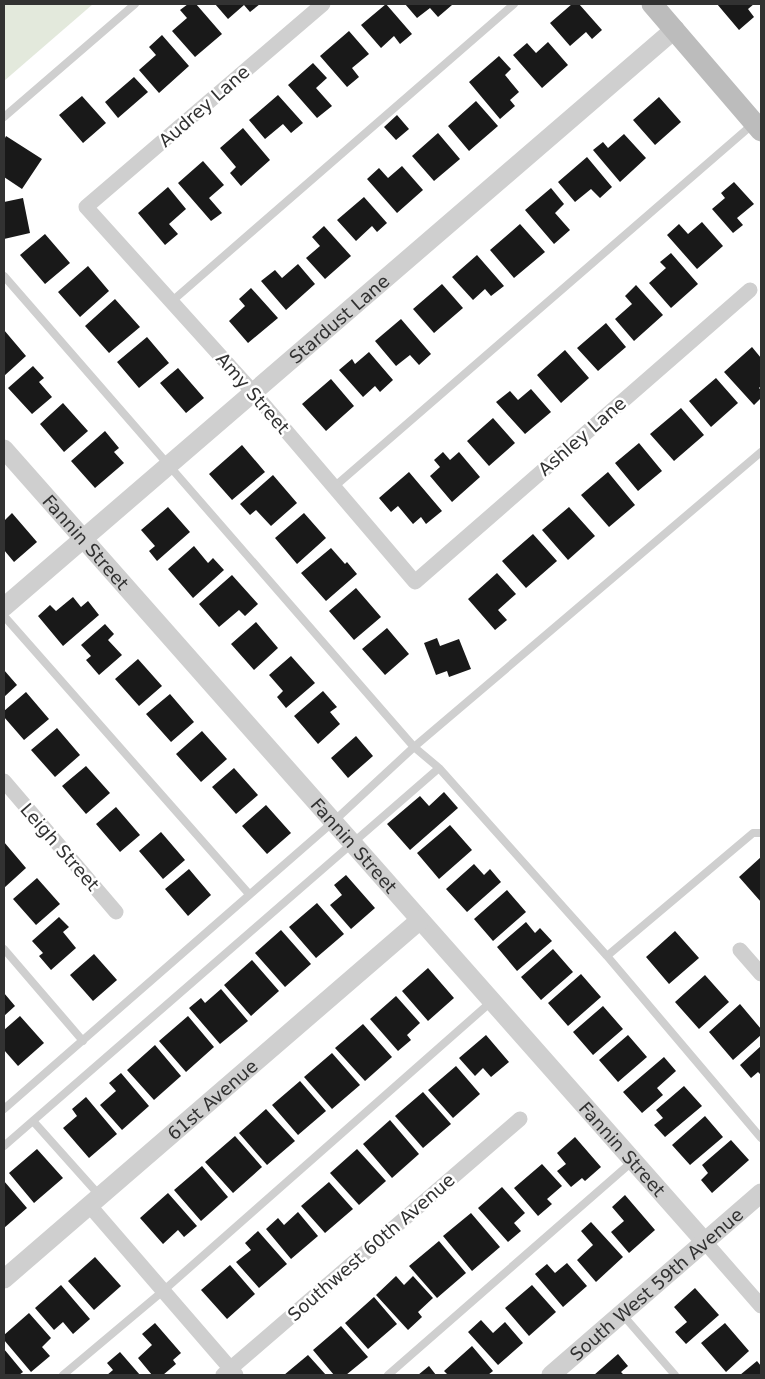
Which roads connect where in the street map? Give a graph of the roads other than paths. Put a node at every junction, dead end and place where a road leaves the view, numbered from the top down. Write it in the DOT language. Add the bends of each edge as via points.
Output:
graph roads {
  1 [pos="135,4"];
  2 [pos="323,4"];
  3 [pos="514,4"];
  4 [pos="652,4"];
  5 [pos="675,30"];
  6 [pos="4,117"];
  7 [pos="758,127"];
  8 [pos="86,207"];
  9 [pos="4,276"];
  10 [pos="750,290"];
  11 [pos="171,302"];
  12 [pos="253,392"];
  13 [pos="4,448"];
  14 [pos="761,452"];
  15 [pos="168,465"];
  16 [pos="334,487"];
  17 [pos="83,538"];
  18 [pos="415,582"];
  19 [pos="4,607"];
  20 [pos="4,616"];
  21 [pos="414,747"];
  22 [pos="439,768"];
  23 [pos="4,781"];
  24 [pos="333,822"];
  25 [pos="761,833"];
  26 [pos="352,844"];
  27 [pos="249,894"];
  28 [pos="116,912"];
  29 [pos="420,920"];
  30 [pos="4,949"];
  31 [pos="740,950"];
  32 [pos="607,956"];
  33 [pos="761,974"];
  34 [pos="492,1002"];
  35 [pos="83,1041"];
  36 [pos="4,1109"];
  37 [pos="520,1119"];
  38 [pos="33,1121"];
  39 [pos="761,1138"];
  40 [pos="4,1146"];
  41 [pos="633,1161"];
  42 [pos="761,1193"];
  43 [pos="95,1200"];
  44 [pos="705,1242"];
  45 [pos="4,1279"];
  46 [pos="163,1291"];
  47 [pos="761,1306"];
  48 [pos="622,1314"];
  49 [pos="230,1373"];
  50 [pos="63,1375"];
  51 [pos="388,1375"];
  52 [pos="551,1375"];
  53 [pos="675,1375"];
  1 -- 6 [label="lane"];
  2 -- 8 [label="street, Audrey Lane"];
  3 -- 11 [label="lane"];
  4 -- 5 [label="main road"];
  5 -- 7 [label="main road"];
  5 -- 12 [label="street, Stardust Lane"];
  7 -- 16 [label="lane"];
  8 -- 11 [label="street, Amy Street"];
  9 -- 15 [label="lane"];
  10 -- 18 [label="street, Ashley Lane"];
  11 -- 12 [label="street, Amy Street"];
  12 -- 15 [label="street, Stardust Lane"];
  12 -- 16 [label="street, Amy Street"];
  13 -- 17 [label="street, Fannin Street"];
  14 -- 21 [label="lane"];
  15 -- 17 [label="street, Stardust Lane"];
  15 -- 21 [label="lane"];
  16 -- 18 [label="street, Amy Street"];
  17 -- 19 [label="street, Stardust Lane"];
  17 -- 24 [label="street, Fannin Street"];
  20 -- 27 [label="lane"];
  21 -- 22 [label="lane"];
  21 -- 24 [label="lane"];
  22 -- 26 [label="lane"];
  22 -- 32 [label="lane"];
  23 -- 28 [label="street, Leigh Street"];
  24 -- 26 [label="street, Fannin Street"];
  24 -- 27 [label="lane"];
  25 -- 32 [label="lane" via="753,833"];
  26 -- 29 [label="street, Fannin Street"];
  26 -- 38 [label="lane"];
  27 -- 35 [label="lane"];
  29 -- 34 [label="street, Fannin Street"];
  29 -- 43 [label="street, 61st Avenue"];
  30 -- 35 [label="lane"];
  31 -- 33 [label="street"];
  32 -- 39 [label="lane"];
  34 -- 41 [label="street, Fannin Street"];
  34 -- 46 [label="lane"];
  35 -- 36 [label="lane"];
  37 -- 49 [label="street, Southwest 60th Avenue"];
  38 -- 40 [label="lane"];
  38 -- 43 [label="lane"];
  41 -- 44 [label="street, Fannin Street"];
  41 -- 51 [label="lane"];
  42 -- 44 [label="street, South West 59th Avenue"];
  43 -- 45 [label="street, 61st Avenue"];
  43 -- 46 [label="street"];
  44 -- 47 [label="street"];
  44 -- 48 [label="street, South West 59th Avenue"];
  46 -- 49 [label="street"];
  46 -- 50 [label="lane"];
  48 -- 52 [label="street, South West 59th Avenue"];
  48 -- 53 [label="lane"];
}
